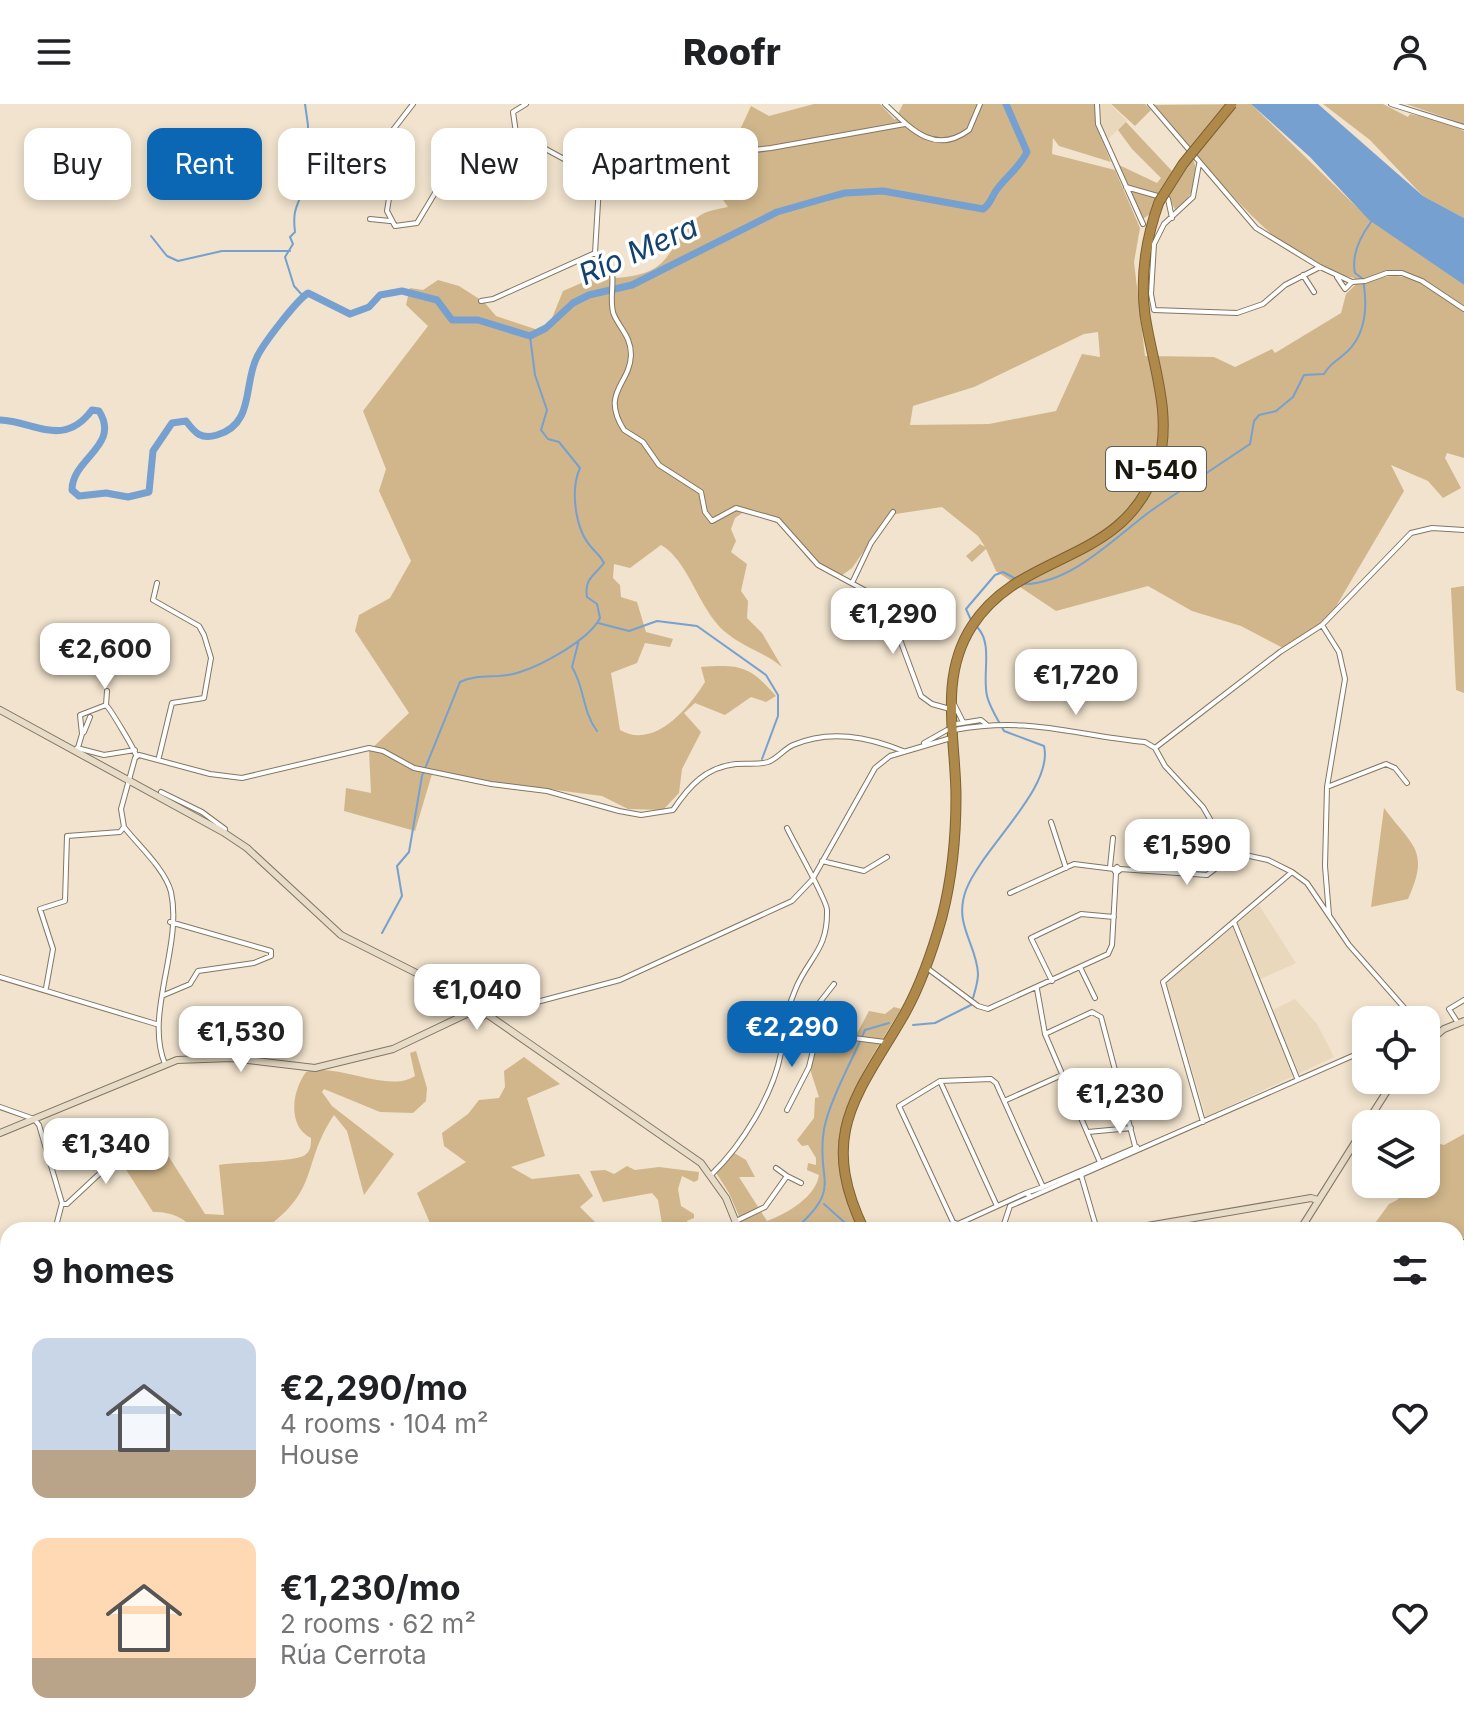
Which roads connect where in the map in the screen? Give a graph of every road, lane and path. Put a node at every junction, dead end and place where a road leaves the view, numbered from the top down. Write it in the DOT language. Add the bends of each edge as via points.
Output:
graph roads {
  1 [pos="413,104"];
  2 [pos="526,104"];
  3 [pos="885,104"];
  4 [pos="980,104"];
  5 [pos="1097,104"];
  6 [pos="1150,104"];
  7 [pos="1232,104"];
  8 [pos="1391,104"];
  9 [pos="905,124"];
  10 [pos="1464,127"];
  11 [pos="394,128"];
  12 [pos="515,128"];
  13 [pos="758,150"];
  14 [pos="1199,164"];
  15 [pos="1126,187"];
  16 [pos="389,200"];
  17 [pos="431,200"];
  18 [pos="598,200"];
  19 [pos="387,211"];
  20 [pos="1155,213"];
  21 [pos="382,218"];
  22 [pos="1172,218"];
  23 [pos="370,219"];
  24 [pos="390,221"];
  25 [pos="1143,224"];
  26 [pos="1150,244"];
  27 [pos="595,253"];
  28 [pos="1320,267"];
  29 [pos="1303,275"];
  30 [pos="1143,276"];
  31 [pos="1337,277"];
  32 [pos="1354,282"];
  33 [pos="1314,292"];
  34 [pos="1147,293"];
  35 [pos="481,301"];
  36 [pos="1464,309"];
  37 [pos="893,512"];
  38 [pos="1464,530"];
  39 [pos="157,583"];
  40 [pos="852,583"];
  41 [pos="1322,625"];
  42 [pos="107,691"];
  43 [pos="951,704"];
  44 [pos="106,705"];
  45 [pos="0,710"];
  46 [pos="90,717"];
  47 [pos="963,722"];
  48 [pos="986,724"];
  49 [pos="952,730"];
  50 [pos="82,734"];
  51 [pos="925,746"];
  52 [pos="1155,748"];
  53 [pos="77,750"];
  54 [pos="903,751"];
  55 [pos="135,753"];
  56 [pos="159,757"];
  57 [pos="129,781"];
  58 [pos="1407,783"];
  59 [pos="1327,787"];
  60 [pos="161,792"];
  61 [pos="1051,822"];
  62 [pos="124,827"];
  63 [pos="787,828"];
  64 [pos="224,832"];
  65 [pos="1113,838"];
  66 [pos="1236,853"];
  67 [pos="887,857"];
  68 [pos="822,861"];
  69 [pos="1066,868"];
  70 [pos="1115,869"];
  71 [pos="1292,872"];
  72 [pos="812,880"];
  73 [pos="1010,893"];
  74 [pos="1329,915"];
  75 [pos="1114,917"];
  76 [pos="170,922"];
  77 [pos="1234,922"];
  78 [pos="925,967"];
  79 [pos="1080,967"];
  80 [pos="0,977"];
  81 [pos="1052,981"];
  82 [pos="834,984"];
  83 [pos="46,988"];
  84 [pos="1037,989"];
  85 [pos="164,995"];
  86 [pos="1095,998"];
  87 [pos="1464,1000"];
  88 [pos="1403,1006"];
  89 [pos="482,1008"];
  90 [pos="1461,1022"];
  91 [pos="156,1024"];
  92 [pos="783,1029"];
  93 [pos="809,1032"];
  94 [pos="817,1034"];
  95 [pos="1045,1034"];
  96 [pos="1440,1035"];
  97 [pos="887,1041"];
  98 [pos="865,1042"];
  99 [pos="881,1052"];
  100 [pos="1352,1056"];
  101 [pos="165,1064"];
  102 [pos="1062,1075"];
  103 [pos="1297,1078"];
  104 [pos="940,1081"];
  105 [pos="1004,1101"];
  106 [pos="0,1107"];
  107 [pos="787,1110"];
  108 [pos="34,1119"];
  109 [pos="1203,1122"];
  110 [pos="1131,1128"];
  111 [pos="1088,1132"];
  112 [pos="0,1133"];
  113 [pos="155,1142"];
  114 [pos="1352,1146"];
  115 [pos="1136,1148"];
  116 [pos="1100,1163"];
  117 [pos="776,1168"];
  118 [pos="712,1174"];
  119 [pos="1081,1175"];
  120 [pos="787,1176"];
  121 [pos="801,1183"];
  122 [pos="1043,1187"];
  123 [pos="1028,1195"];
  124 [pos="1318,1200"];
  125 [pos="62,1204"];
  126 [pos="997,1206"];
  127 [pos="736,1221"];
  128 [pos="57,1222"];
  129 [pos="861,1222"];
  130 [pos="953,1222"];
  131 [pos="962,1222"];
  132 [pos="1005,1222"];
  133 [pos="1095,1222"];
  134 [pos="1171,1222"];
  135 [pos="1305,1222"];
  1 -- 11 [label="street"];
  2 -- 12 [label="street" via="513,112"];
  3 -- 9 [label="street"];
  4 -- 9 [label="street" via="969,130 946,141 920,136"];
  5 -- 15 [label="street" via="1098,124"];
  6 -- 14 [label="street"];
  7 -- 20 [label="highway, N-540, bridge" via="1183,164"];
  8 -- 10 [label="street"];
  9 -- 13 [label="street"];
  14 -- 22 [label="street" via="1193,197"];
  14 -- 28 [label="street" via="1256,228"];
  15 -- 22 [label="street" via="1168,199"];
  15 -- 25 [label="street"];
  16 -- 19 [label="street"];
  17 -- 24 [label="street" via="417,223 402,228"];
  18 -- 27 [label="street"];
  19 -- 21 [label="street"];
  19 -- 24 [label="street"];
  20 -- 25 [label="highway"];
  20 -- 26 [label="highway, N-540"];
  21 -- 23 [label="street"];
  21 -- 24 [label="street"];
  22 -- 26 [label="street"];
  25 -- 30 [label="highway"];
  26 -- 30 [label="highway, N-540"];
  26 -- 34 [label="street"];
  27 -- 35 [label="street"];
  27 -- 40 [label="street" via="612,272 613,314 627,334 631,355 615,389 624,430 643,442 659,465 701,492 712,521 736,508 778,520 818,565"];
  28 -- 29 [label="street"];
  28 -- 31 [label="street"];
  29 -- 33 [label="street"];
  29 -- 34 [label="street" via="1263,304 1237,313 1159,311"];
  30 -- 34 [label="highway, N-540"];
  31 -- 32 [label="street"];
  31 -- 32 [label="street" via="1345,289"];
  32 -- 36 [label="street" via="1393,272 1409,275"];
  34 -- 43 [label="highway, N-540" via="1164,426 1153,475 1136,506 1110,534 1023,577 985,607 955,667"];
  37 -- 40 [label="street"];
  38 -- 41 [label="street" via="1422,528 1411,533"];
  39 -- 56 [label="street" via="153,600 199,626 211,658 204,698 172,703"];
  40 -- 43 [label="street" via="889,610 921,696 932,704"];
  41 -- 52 [label="street"];
  41 -- 59 [label="street" via="1339,652 1345,679"];
  42 -- 44 [label="street"];
  43 -- 47 [label="street"];
  43 -- 49 [label="highway, N-540"];
  44 -- 50 [label="street" via="80,715"];
  44 -- 55 [label="street"];
  45 -- 53 [label="main road"];
  46 -- 50 [label="street"];
  47 -- 48 [label="street"];
  47 -- 49 [label="street"];
  48 -- 49 [label="street"];
  48 -- 52 [label="street" via="1031,723"];
  49 -- 51 [label="street"];
  49 -- 51 [label="street"];
  49 -- 78 [label="highway, N-540" via="954,857"];
  50 -- 53 [label="street"];
  51 -- 54 [label="street"];
  52 -- 66 [label="street" via="1203,807 1226,847"];
  53 -- 55 [label="street"];
  53 -- 57 [label="main road"];
  54 -- 56 [label="street" via="869,738 819,738 792,745 770,762 708,772 673,810 641,815 547,791 430,771 369,748 242,778"];
  54 -- 68 [label="street" via="868,777"];
  55 -- 56 [label="street"];
  55 -- 57 [label="street"];
  57 -- 62 [label="street" via="121,809"];
  57 -- 64 [label="main road"];
  58 -- 59 [label="street" via="1386,764"];
  59 -- 74 [label="street"];
  60 -- 64 [label="street" via="217,821"];
  61 -- 69 [label="street"];
  62 -- 76 [label="street" via="171,892"];
  62 -- 83 [label="street" via="109,834 67,836 65,901 40,909 53,949"];
  63 -- 72 [label="street"];
  64 -- 89 [label="main road" via="341,935"];
  65 -- 70 [label="street"];
  66 -- 70 [label="street" via="1207,875"];
  66 -- 71 [label="street"];
  67 -- 68 [label="street" via="864,871"];
  68 -- 72 [label="street"];
  69 -- 70 [label="street" via="1074,864"];
  69 -- 73 [label="street"];
  70 -- 75 [label="street"];
  71 -- 74 [label="street" via="1300,875"];
  71 -- 77 [label="street"];
  72 -- 89 [label="street" via="792,901 620,980 533,1003"];
  72 -- 92 [label="street" via="827,903 825,932 818,955 797,984"];
  74 -- 88 [label="street"];
  75 -- 79 [label="street" via="1108,954"];
  75 -- 81 [label="street" via="1081,914 1031,938"];
  76 -- 85 [label="street"];
  76 -- 85 [label="street" via="271,951 271,956 203,969 190,984"];
  77 -- 103 [label="street"];
  77 -- 109 [label="street" via="1163,982"];
  78 -- 84 [label="street" via="988,1009"];
  78 -- 97 [label="highway, N-540"];
  79 -- 81 [label="street"];
  79 -- 86 [label="street"];
  80 -- 83 [label="street"];
  81 -- 84 [label="street"];
  82 -- 93 [label="street" via="816,1007"];
  83 -- 91 [label="street"];
  84 -- 95 [label="street"];
  85 -- 91 [label="street"];
  87 -- 90 [label="street" via="1449,1009"];
  89 -- 101 [label="main road" via="393,1049 315,1068 231,1058"];
  89 -- 118 [label="main road"];
  90 -- 96 [label="main road"];
  91 -- 101 [label="street"];
  92 -- 93 [label="street"];
  92 -- 118 [label="street" via="767,1093"];
  93 -- 94 [label="street"];
  94 -- 98 [label="street"];
  94 -- 107 [label="street" via="809,1067"];
  95 -- 102 [label="street"];
  95 -- 110 [label="street" via="1098,1013"];
  97 -- 98 [label="street"];
  97 -- 99 [label="highway, N-540"];
  98 -- 99 [label="street"];
  99 -- 129 [label="highway, N-540" via="854,1098 843,1138 843,1168"];
  100 -- 103 [label="street"];
  101 -- 108 [label="main road"];
  102 -- 105 [label="street"];
  102 -- 111 [label="street"];
  103 -- 109 [label="street"];
  104 -- 105 [label="street" via="991,1079"];
  104 -- 126 [label="street"];
  104 -- 130 [label="street" via="899,1106"];
  105 -- 122 [label="street"];
  106 -- 108 [label="street"];
  108 -- 112 [label="main road"];
  108 -- 125 [label="street"];
  109 -- 115 [label="street"];
  110 -- 111 [label="street"];
  110 -- 115 [label="street"];
  111 -- 116 [label="street"];
  113 -- 125 [label="street" via="127,1148"];
  114 -- 124 [label="main road"];
  115 -- 116 [label="street"];
  116 -- 119 [label="street"];
  116 -- 122 [label="street"];
  117 -- 120 [label="street"];
  118 -- 127 [label="main road"];
  119 -- 123 [label="street"];
  119 -- 133 [label="street"];
  120 -- 121 [label="street"];
  120 -- 127 [label="street" via="765,1207"];
  122 -- 123 [label="street"];
  123 -- 126 [label="street"];
  123 -- 132 [label="street" via="1010,1206"];
  124 -- 134 [label="main road"];
  124 -- 135 [label="main road"];
  125 -- 128 [label="street"];
  126 -- 131 [label="street"];
}
